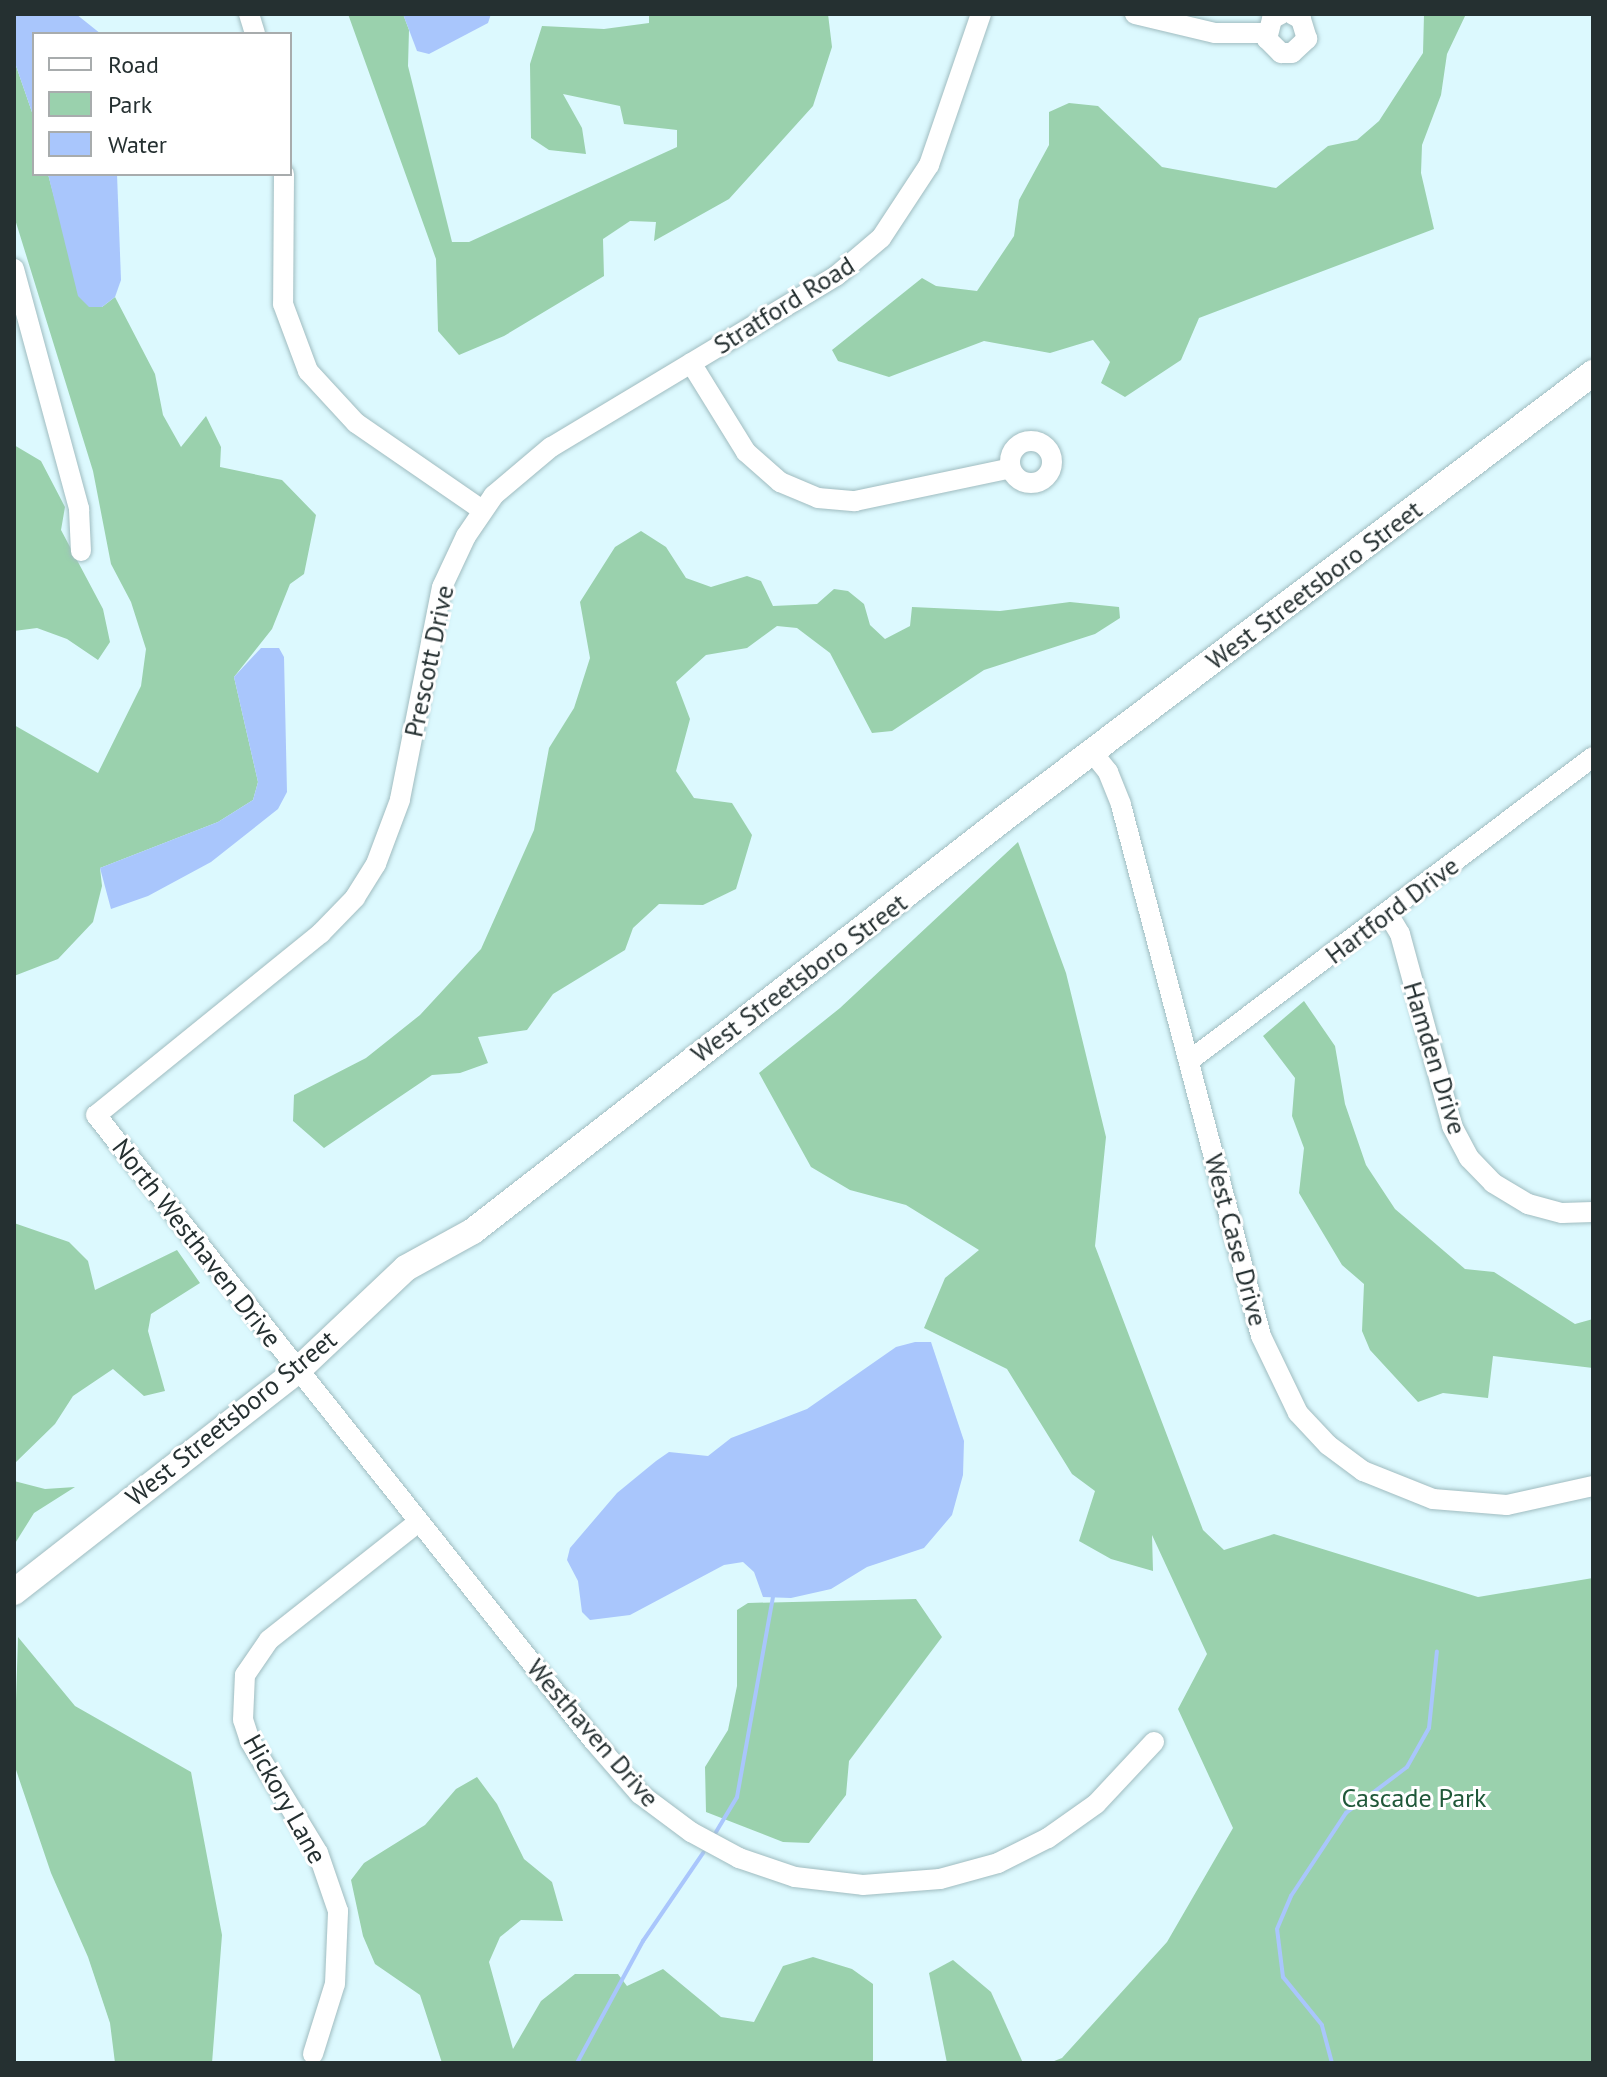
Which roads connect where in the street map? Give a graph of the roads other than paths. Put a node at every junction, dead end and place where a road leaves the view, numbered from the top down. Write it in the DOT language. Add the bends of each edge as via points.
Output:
graph roads {
  1 [pos="981,14"];
  2 [pos="1135,14"];
  3 [pos="1281,14"];
  4 [pos="1292,14"];
  5 [pos="1267,33"];
  6 [pos="284,176"];
  7 [pos="14,269"];
  8 [pos="691,363"];
  9 [pos="1593,373"];
  10 [pos="1011,468"];
  11 [pos="482,510"];
  12 [pos="81,551"];
  13 [pos="1092,752"];
  14 [pos="1593,757"];
  15 [pos="1388,914"];
  16 [pos="1190,1060"];
  17 [pos="96,1115"];
  18 [pos="1593,1212"];
  19 [pos="297,1371"];
  20 [pos="1593,1486"];
  21 [pos="417,1523"];
  22 [pos="14,1592"];
  23 [pos="1154,1742"];
  24 [pos="313,2054"];
  1 -- 8 [label="street, Stratford Road" via="929,165 897,218 836,276"];
  2 -- 5 [label="street" via="1215,33"];
  3 -- 5 [label="street" via="1272,19"];
  4 -- 5 [label="street" via="1307,28 1301,48 1281,53 1272,48"];
  6 -- 11 [label="street" via="283,304 308,371 356,423"];
  7 -- 12 [label="street" via="79,509"];
  8 -- 10 [label="street" via="746,452 769,475 818,498 855,501"];
  8 -- 11 [label="street, Stratford Road" via="542,454"];
  9 -- 13 [label="main road, West Streetsboro Street"];
  11 -- 17 [label="street, Prescott Drive" via="442,587 400,800 376,864 355,898 321,933"];
  13 -- 16 [label="street, West Case Drive" via="1108,772 1121,805"];
  13 -- 19 [label="main road, West Streetsboro Street" via="473,1231 406,1268"];
  14 -- 15 [label="street, Hartford Drive"];
  15 -- 16 [label="street, Hartford Drive"];
  15 -- 18 [label="street, Hamden Drive" via="1400,934 1452,1126 1469,1158 1493,1183 1528,1204 1562,1213"];
  16 -- 20 [label="street, West Case Drive" via="1261,1336 1284,1391 1312,1430 1363,1471 1433,1499 1507,1505"];
  17 -- 19 [label="street, North Westhaven Drive"];
  19 -- 21 [label="street, Westhaven Drive"];
  19 -- 22 [label="main road, West Streetsboro Street"];
  21 -- 23 [label="street, Westhaven Drive" via="640,1794 691,1832 767,1869 839,1883 893,1885 998,1863 1077,1819 1126,1777"];
  21 -- 24 [label="street, Hickory Lane" via="269,1640 245,1675 242,1709 250,1741 318,1853 338,1911 335,1984"];
}
